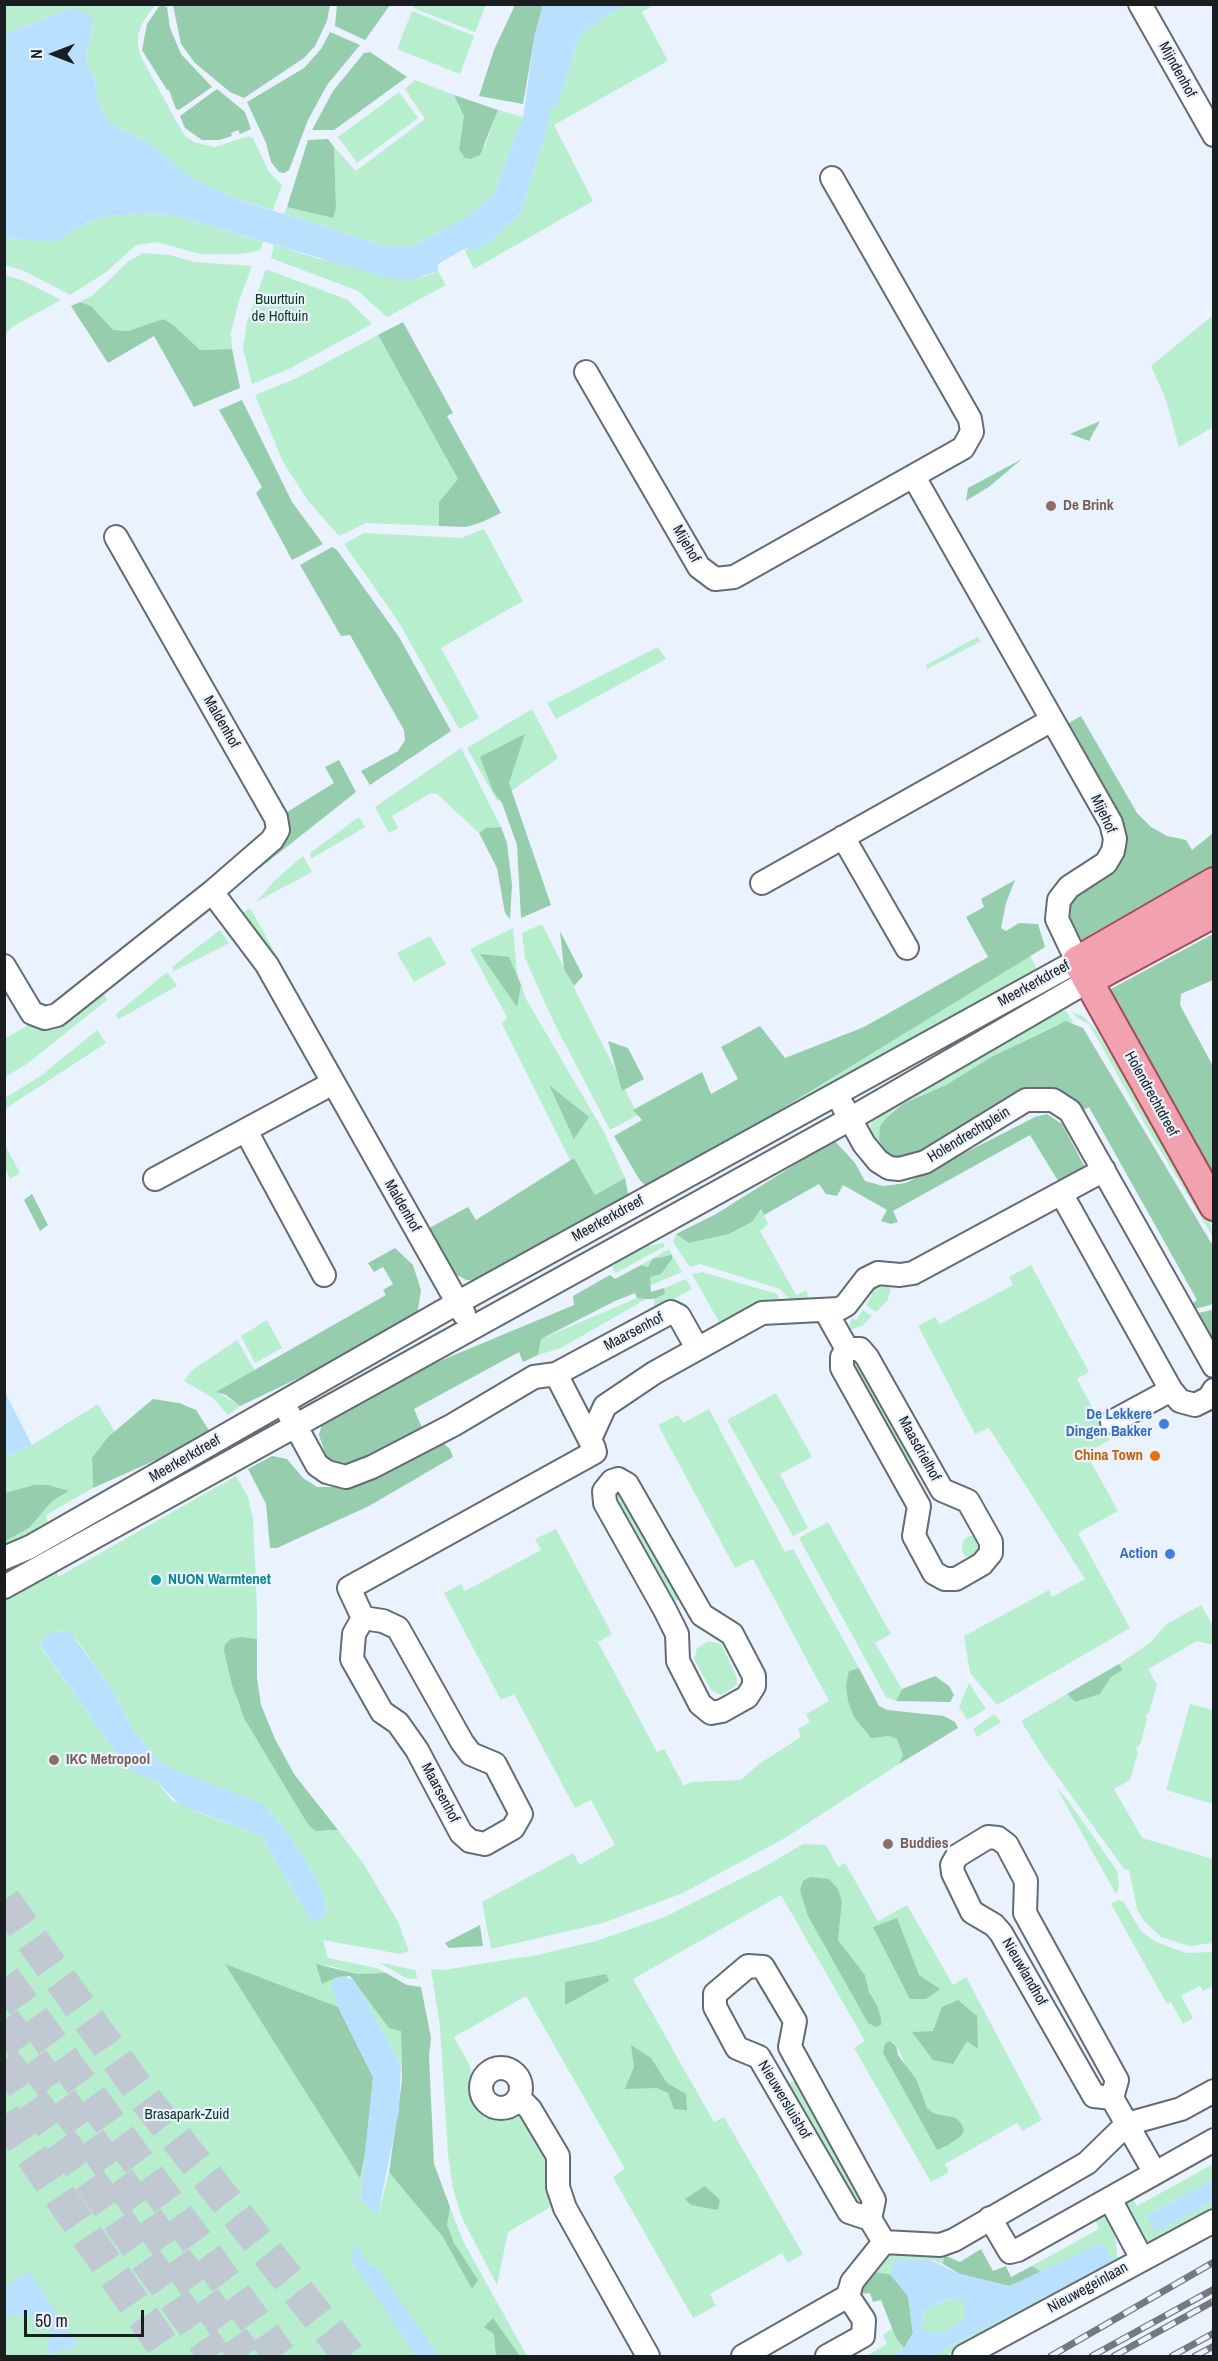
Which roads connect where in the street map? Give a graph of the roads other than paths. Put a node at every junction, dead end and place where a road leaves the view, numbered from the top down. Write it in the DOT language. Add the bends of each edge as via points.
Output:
graph roads {
  1 [pos="1140,4"];
  2 [pos="1214,135"];
  3 [pos="832,178"];
  4 [pos="586,372"];
  5 [pos="914,477"];
  6 [pos="116,537"];
  7 [pos="1052,720"];
  8 [pos="843,837"];
  9 [pos="1214,882"];
  10 [pos="762,883"];
  11 [pos="212,892"];
  12 [pos="1214,913"];
  13 [pos="907,948"];
  14 [pos="4,966"];
  15 [pos="1082,971"];
  16 [pos="333,1083"];
  17 [pos="836,1092"];
  18 [pos="850,1119"];
  19 [pos="246,1131"];
  20 [pos="1104,1170"];
  21 [pos="154,1179"];
  22 [pos="1061,1193"];
  23 [pos="1214,1206"];
  24 [pos="324,1275"];
  25 [pos="457,1303"];
  26 [pos="825,1310"];
  27 [pos="472,1329"];
  28 [pos="847,1349"];
  29 [pos="691,1353"];
  30 [pos="1214,1366"];
  31 [pos="556,1374"];
  32 [pos="1171,1390"];
  33 [pos="1214,1390"];
  34 [pos="284,1403"];
  35 [pos="1112,1422"];
  36 [pos="295,1426"];
  37 [pos="592,1446"];
  38 [pos="612,1481"];
  39 [pos="4,1558"];
  40 [pos="4,1587"];
  41 [pos="363,1618"];
  42 [pos="1214,2091"];
  43 [pos="519,2098"];
  44 [pos="1112,2098"];
  45 [pos="1127,2124"];
  46 [pos="1214,2140"];
  47 [pos="1155,2173"];
  48 [pos="1110,2199"];
  49 [pos="990,2218"];
  50 [pos="870,2219"];
  51 [pos="1214,2221"];
  52 [pos="884,2242"];
  53 [pos="1142,2259"];
  54 [pos="848,2296"];
  55 [pos="648,2356"];
  56 [pos="743,2356"];
  57 [pos="827,2356"];
  58 [pos="964,2356"];
  1 -- 2 [label="street, Mijndenhof"];
  3 -- 5 [label="street, Mijehof" via="971,423 971,437 963,448"];
  4 -- 5 [label="street, Mijehof" via="699,567 715,579 734,577"];
  5 -- 7 [label="street, Mijehof"];
  6 -- 11 [label="street, Maldenhof" via="278,824 272,840"];
  7 -- 8 [label="street"];
  7 -- 15 [label="street, Mijehof" via="1111,823 1115,839 1106,863 1069,887 1059,900 1057,919"];
  8 -- 10 [label="street"];
  8 -- 13 [label="street"];
  9 -- 15 [label="main road, Meerkerkdreef"];
  11 -- 14 [label="street, Maldenhof" via="97,986 51,1018 32,1014"];
  11 -- 16 [label="street, Maldenhof" via="267,965"];
  12 -- 15 [label="main road, Meerkerkdreef"];
  15 -- 17 [label="street, Meerkerkdreef"];
  15 -- 18 [label="street, Meerkerkdreef"];
  15 -- 23 [label="main road, Holendrechtdreef"];
  16 -- 19 [label="street"];
  16 -- 25 [label="street, Maldenhof"];
  17 -- 18 [label="street, Holendrechtplein"];
  17 -- 25 [label="street, Meerkerkdreef"];
  18 -- 20 [label="street, Holendrechtplein" via="878,1161 899,1169 925,1162 1026,1100 1053,1100 1070,1111"];
  18 -- 27 [label="street, Meerkerkdreef"];
  19 -- 21 [label="street"];
  19 -- 24 [label="street"];
  20 -- 22 [label="street"];
  20 -- 30 [label="street, Holendrechtplein"];
  22 -- 26 [label="street" via="913,1273 878,1273 866,1279 846,1305"];
  22 -- 32 [label="street"];
  25 -- 27 [label="street, Maldenhof"];
  25 -- 34 [label="street, Meerkerkdreef"];
  26 -- 28 [label="street, Maasdrielhof"];
  26 -- 29 [label="street" via="762,1313"];
  27 -- 36 [label="street, Meerkerkdreef"];
  28 -- 28 [label="street, Maasdrielhof" via="842,1368 919,1506 914,1536 934,1574 956,1579 982,1564 992,1553 992,1542 968,1501 942,1490 867,1357 860,1349"];
  29 -- 31 [label="street, Maarsenhof" via="679,1316 671,1312"];
  29 -- 37 [label="street" via="605,1406"];
  31 -- 36 [label="street, Maarsenhof" via="534,1377 453,1425 346,1477 317,1465"];
  31 -- 37 [label="street"];
  32 -- 33 [label="street" via="1180,1401 1195,1405 1209,1398"];
  32 -- 35 [label="street"];
  34 -- 36 [label="street, Maarsenhof"];
  34 -- 39 [label="street, Meerkerkdreef"];
  36 -- 40 [label="street, Meerkerkdreef"];
  37 -- 38 [label="street"];
  37 -- 41 [label="street" via="349,1588"];
  38 -- 38 [label="street" via="618,1479 627,1484 702,1615 732,1634 754,1676 754,1686 747,1697 722,1711 711,1713 700,1704 678,1661 677,1634 605,1503 604,1491"];
  41 -- 41 [label="street, Maarsenhof" via="398,1628 471,1754 495,1764 521,1814 513,1828 485,1844 470,1841 461,1833 417,1750 398,1723 382,1712 352,1659 354,1634"];
  42 -- 45 [label="street" via="1181,2109"];
  43 -- 55 [label="street" via="558,2156 558,2187 565,2208"];
  44 -- 44 [label="street, Nieuwlandhof" via="1117,2080 1025,1913 1026,1881 1007,1845 988,1837 957,1856 953,1873 972,1912 1001,1933 1094,2096"];
  44 -- 45 [label="street, Nieuwlandhof"];
  45 -- 47 [label="street, Nieuwlandhof"];
  45 -- 49 [label="street" via="1087,2163"];
  46 -- 47 [label="street"];
  47 -- 48 [label="street"];
  48 -- 49 [label="street" via="1010,2252"];
  48 -- 53 [label="street"];
  49 -- 52 [label="street" via="940,2245"];
  50 -- 50 [label="street, Nieuwersluishof" via="873,2200 790,2047 795,2021 763,1967 748,1966 715,1994 715,2007 737,2048 759,2057 766,2067 849,2212"];
  50 -- 52 [label="street, Nieuwersluishof"];
  51 -- 53 [label="street, Nieuwegeinlaan"];
  52 -- 54 [label="street" via="852,2283"];
  53 -- 58 [label="street, Nieuwegeinlaan"];
  54 -- 56 [label="street"];
  54 -- 57 [label="street" via="864,2320 863,2336"];
}
